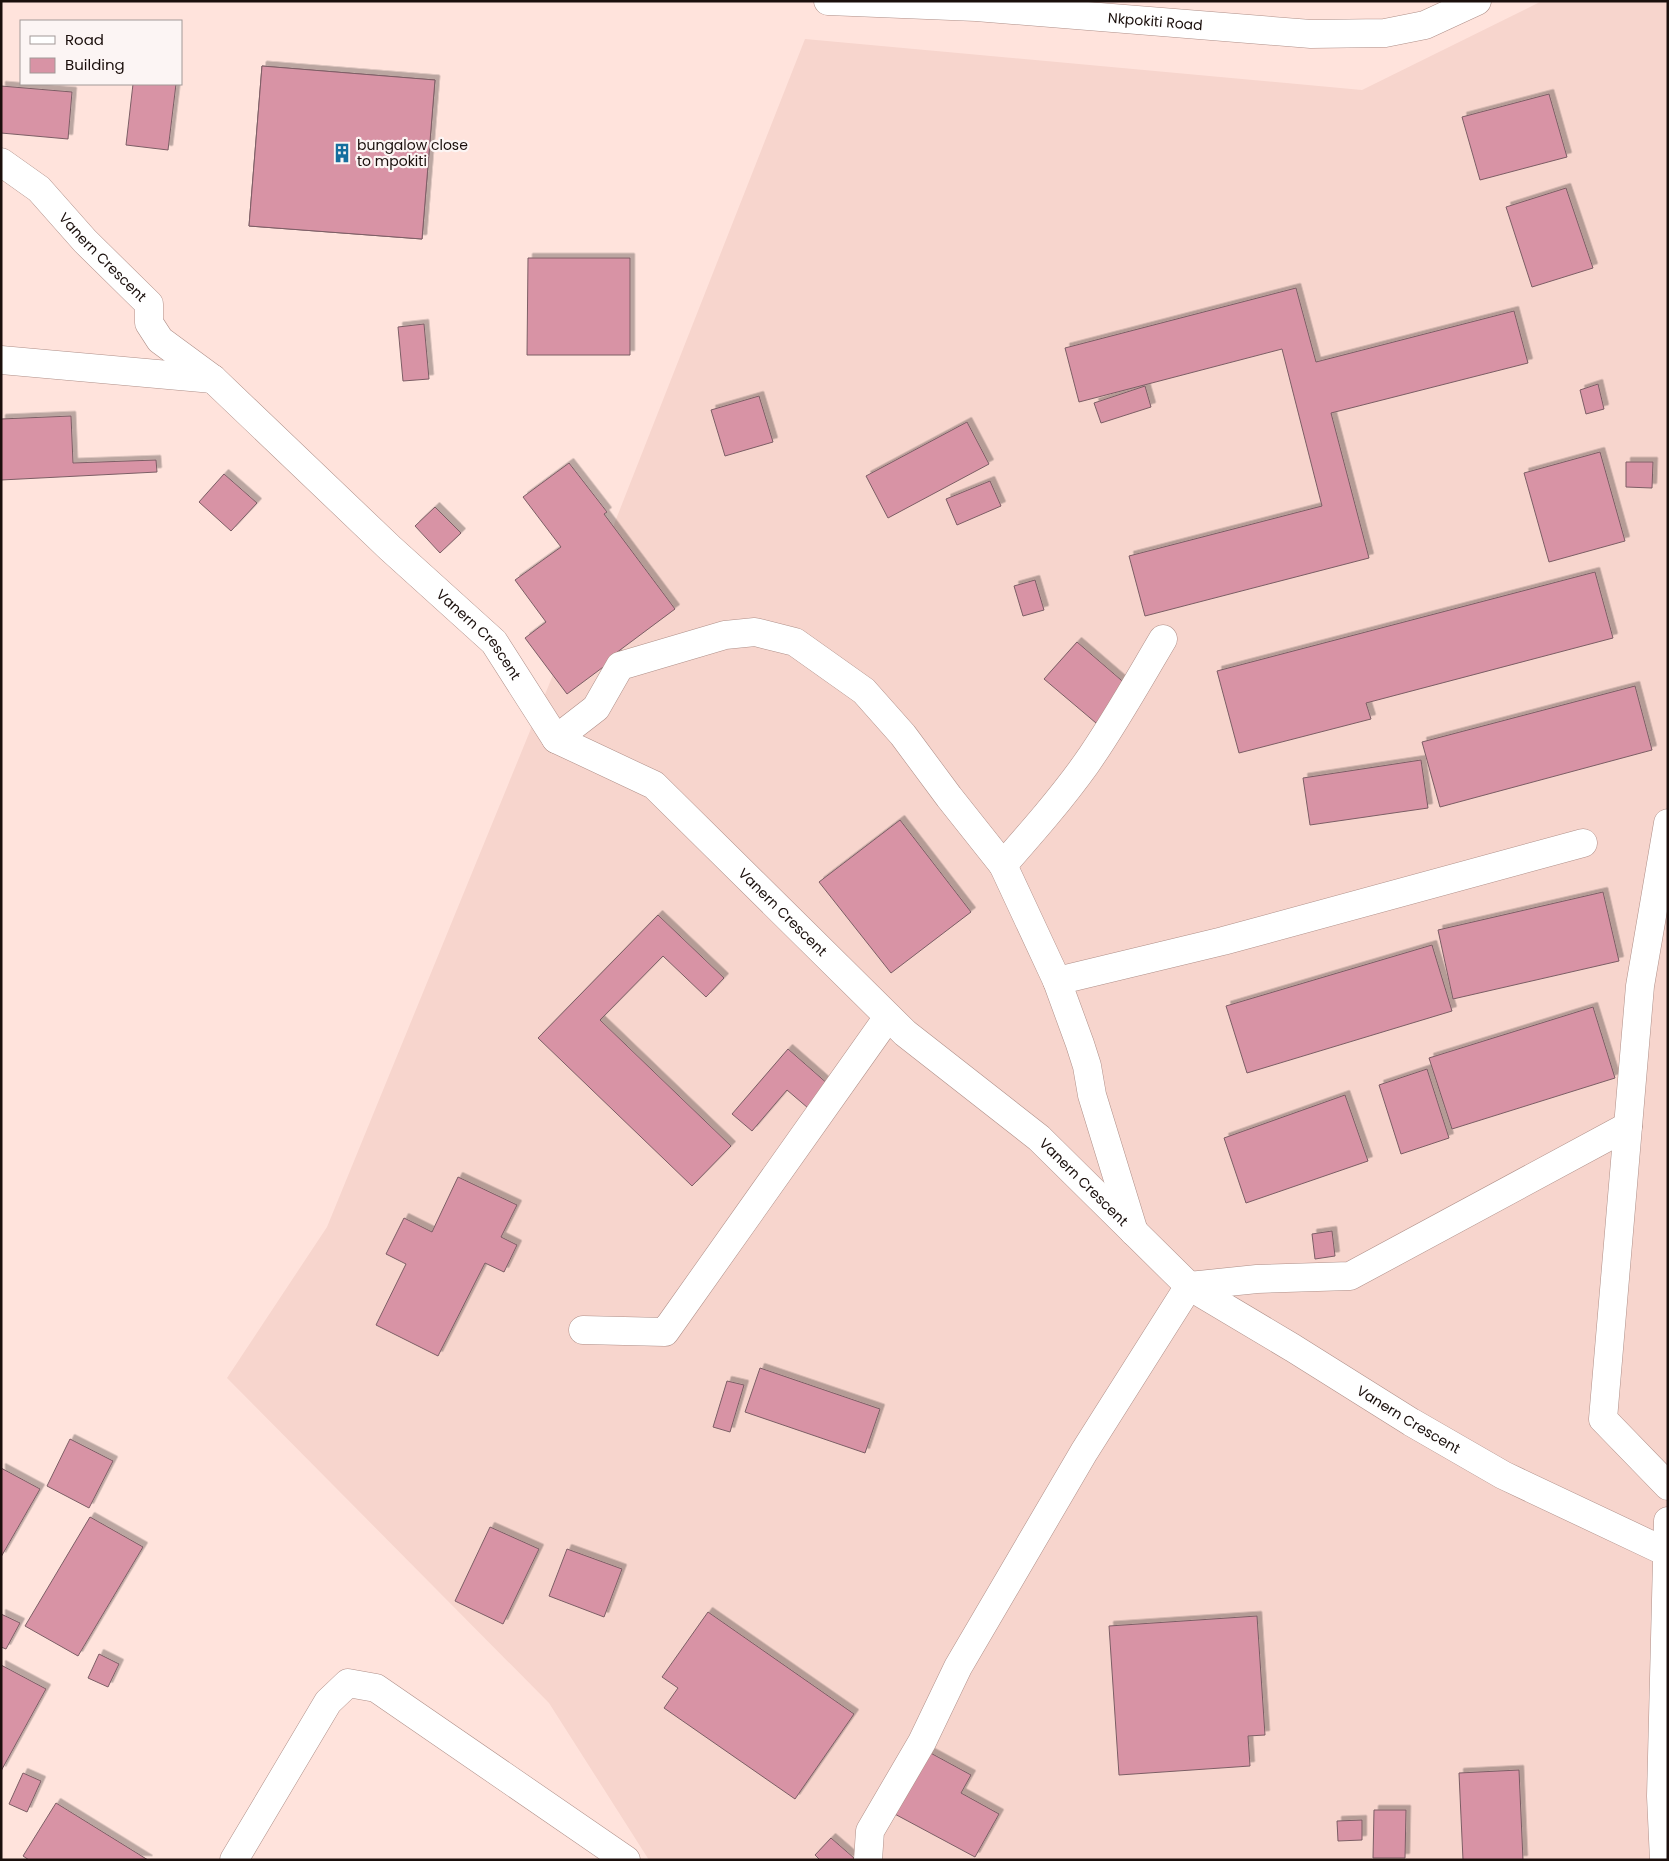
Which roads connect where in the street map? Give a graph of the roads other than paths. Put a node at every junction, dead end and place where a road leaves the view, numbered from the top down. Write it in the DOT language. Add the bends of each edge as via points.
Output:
graph roads {
  1 [pos="828,1"];
  2 [pos="1477,1"];
  3 [pos="1,162"];
  4 [pos="1,360"];
  5 [pos="213,379"];
  6 [pos="1163,639"];
  7 [pos="556,739"];
  8 [pos="1668,823"];
  9 [pos="1583,842"];
  10 [pos="1003,865"];
  11 [pos="1057,981"];
  12 [pos="888,1016"];
  13 [pos="1628,1126"];
  14 [pos="1135,1234"];
  15 [pos="1189,1286"];
  16 [pos="583,1330"];
  17 [pos="1668,1486"];
  18 [pos="1668,1521"];
  19 [pos="1666,1552"];
  20 [pos="234,1860"];
  21 [pos="626,1860"];
  22 [pos="868,1860"];
  23 [pos="1664,1860"];
  1 -- 2 [label="street, Nkpokiti Road" via="976,6 1312,34 1384,33 1425,25"];
  3 -- 5 [label="street, Vanern Crescent" via="39,189 148,304 149,323 160,340"];
  4 -- 5 [label="street"];
  5 -- 7 [label="street, Vanern Crescent" via="494,642"];
  6 -- 10 [label="street" via="1086,764"];
  7 -- 10 [label="street" via="596,708 620,666 725,635 755,632 795,642 864,691 903,735"];
  7 -- 12 [label="street, Vanern Crescent" via="654,785"];
  8 -- 13 [label="street" via="1640,986"];
  9 -- 11 [label="street" via="1223,941"];
  10 -- 11 [label="street"];
  11 -- 14 [label="street" via="1087,1066 1092,1095"];
  12 -- 14 [label="street, Vanern Crescent" via="905,1033 1039,1138"];
  12 -- 16 [label="street" via="666,1332"];
  13 -- 15 [label="street" via="1350,1276 1257,1279"];
  13 -- 17 [label="street" via="1603,1419"];
  14 -- 15 [label="street, Vanern Crescent"];
  15 -- 19 [label="street, Vanern Crescent" via="1504,1475"];
  15 -- 22 [label="street" via="1084,1452 958,1668 922,1742 870,1831"];
  18 -- 19 [label="street"];
  19 -- 23 [label="street" via="1661,1796"];
  20 -- 21 [label="street" via="328,1702 348,1683 376,1688"];
}
